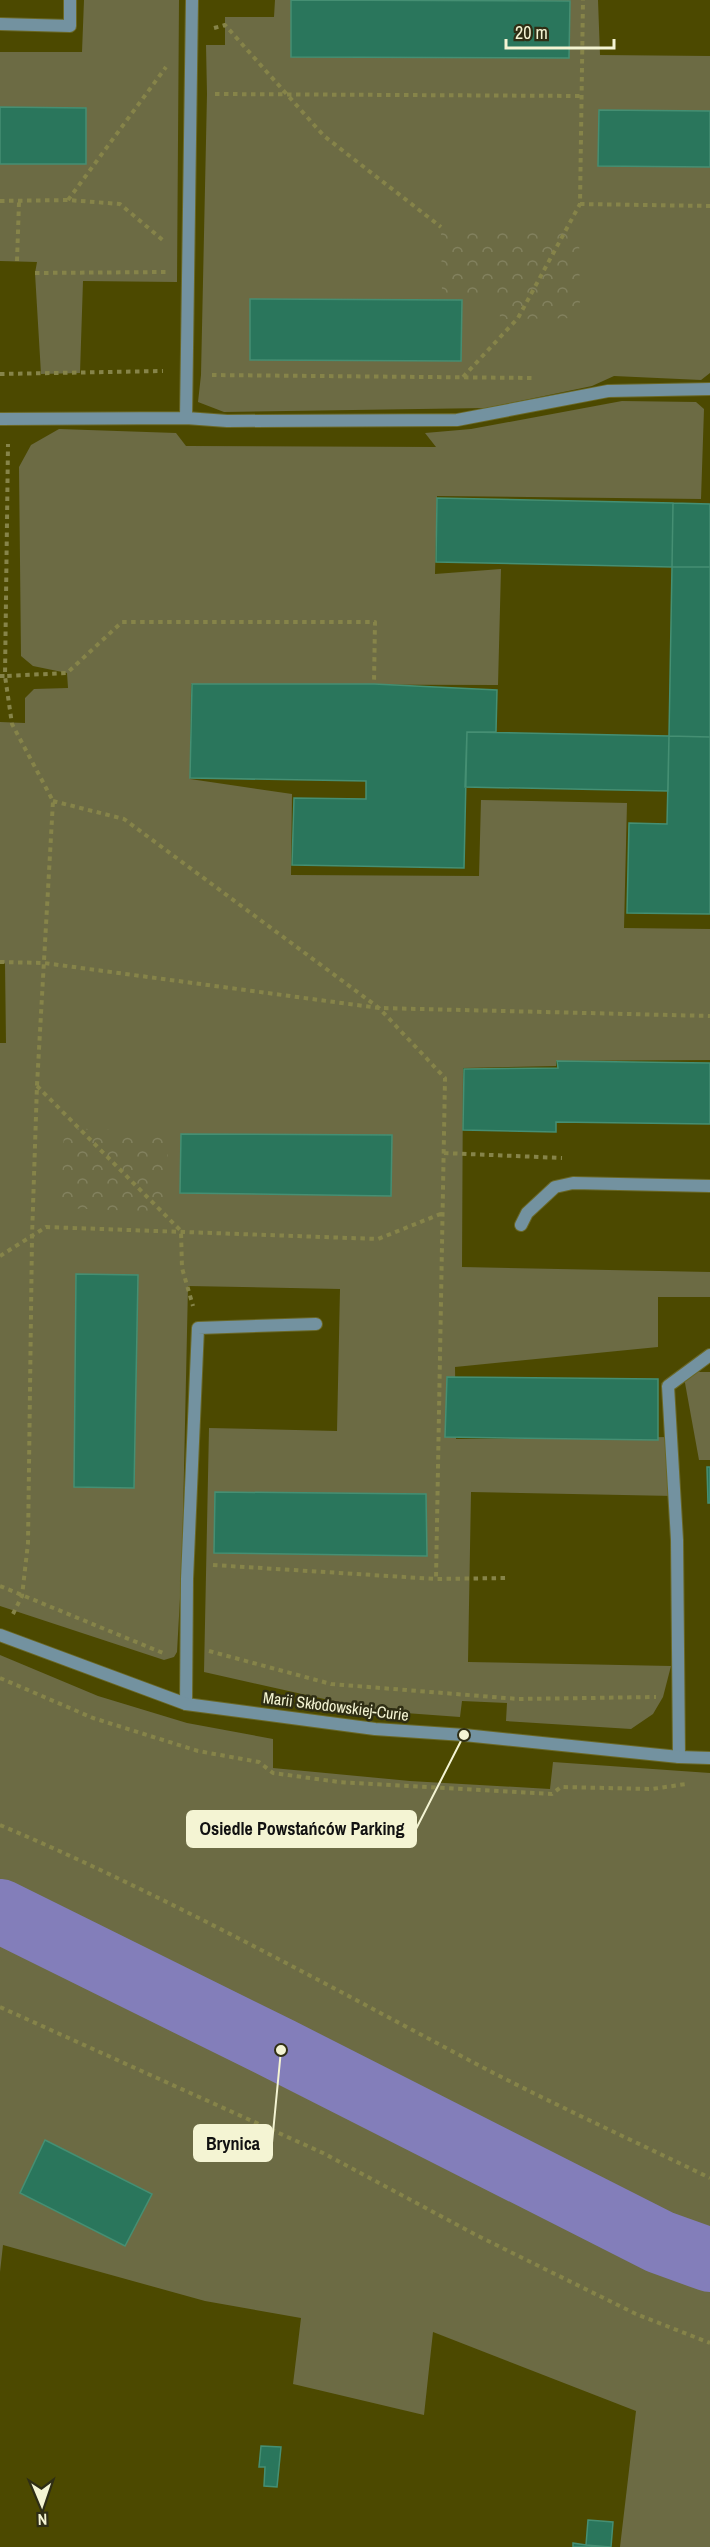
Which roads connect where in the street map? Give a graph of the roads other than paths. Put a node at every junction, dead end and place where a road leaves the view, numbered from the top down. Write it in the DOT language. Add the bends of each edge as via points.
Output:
graph roads {
  1 [pos="70,0"];
  2 [pos="192,0"];
  3 [pos="0,24"];
  4 [pos="710,389"];
  5 [pos="186,418"];
  6 [pos="4,419"];
  7 [pos="710,1186"];
  8 [pos="521,1225"];
  9 [pos="316,1324"];
  10 [pos="710,1355"];
  11 [pos="2,1636"];
  12 [pos="186,1704"];
  13 [pos="679,1757"];
  14 [pos="710,1758"];
  1 -- 3 [label="street" via="70,26"];
  2 -- 5 [label="street"];
  4 -- 5 [label="street" via="608,391 457,420"];
  5 -- 6 [label="street"];
  7 -- 8 [label="street" via="573,1182 555,1187 527,1213"];
  9 -- 12 [label="street" via="198,1328"];
  10 -- 13 [label="street" via="668,1386 676,1540"];
  11 -- 12 [label="street, Marii Skłodowskiej-Curie"];
  12 -- 13 [label="street, Marii Skłodowskiej-Curie" via="375,1729"];
  13 -- 14 [label="street, Marii Skłodowskiej-Curie"];
}
